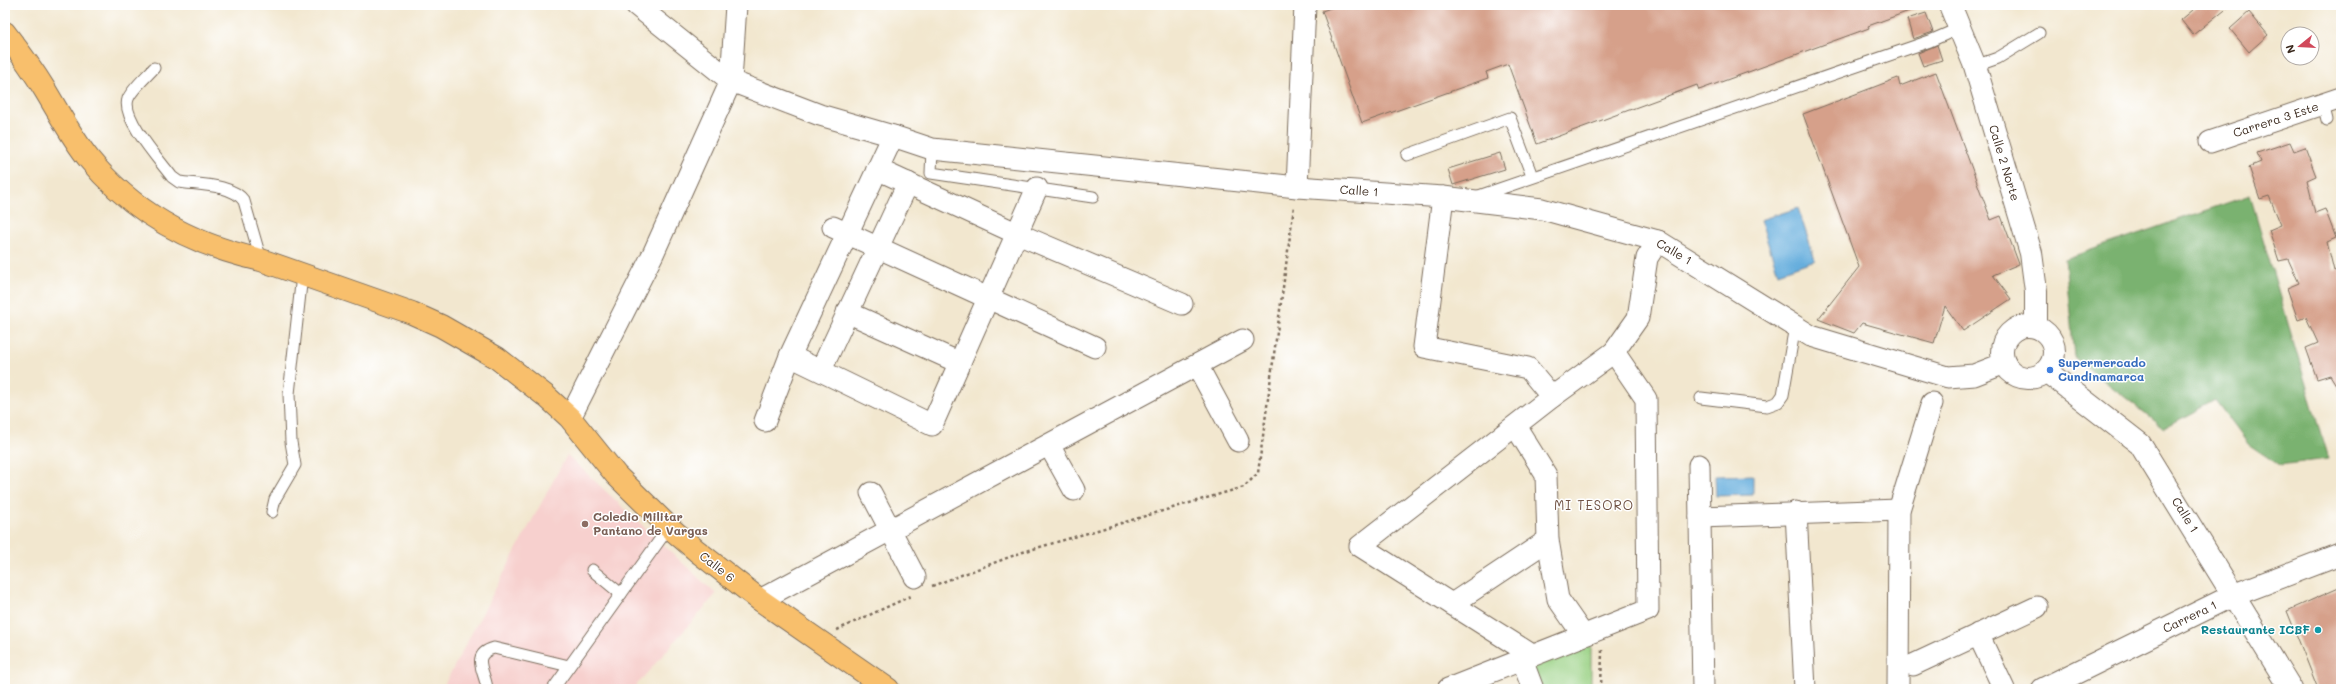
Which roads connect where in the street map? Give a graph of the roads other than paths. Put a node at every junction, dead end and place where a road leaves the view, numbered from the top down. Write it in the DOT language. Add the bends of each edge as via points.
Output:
graph roads {
  1 [pos="636,5"];
  2 [pos="736,5"];
  3 [pos="1305,5"];
  4 [pos="1950,5"];
  5 [pos="1960,28"];
  6 [pos="5,33"];
  7 [pos="2039,33"];
  8 [pos="1975,66"];
  9 [pos="154,68"];
  10 [pos="731,80"];
  11 [pos="2330,107"];
  12 [pos="893,136"];
  13 [pos="2210,142"];
  14 [pos="932,149"];
  15 [pos="1407,155"];
  16 [pos="877,169"];
  17 [pos="1532,176"];
  18 [pos="908,183"];
  19 [pos="1297,187"];
  20 [pos="1037,188"];
  21 [pos="1443,196"];
  22 [pos="1093,197"];
  23 [pos="1470,200"];
  24 [pos="840,231"];
  25 [pos="1018,234"];
  26 [pos="1658,241"];
  27 [pos="878,247"];
  28 [pos="260,260"];
  29 [pos="302,275"];
  30 [pos="820,292"];
  31 [pos="989,298"];
  32 [pos="1182,304"];
  33 [pos="848,309"];
  34 [pos="1795,326"];
  35 [pos="2036,326"];
  36 [pos="1243,340"];
  37 [pos="1095,347"];
  38 [pos="1614,352"];
  39 [pos="790,356"];
  40 [pos="960,363"];
  41 [pos="2005,363"];
  42 [pos="1197,365"];
  43 [pos="821,370"];
  44 [pos="2046,371"];
  45 [pos="1552,397"];
  46 [pos="1701,398"];
  47 [pos="1932,403"];
  48 [pos="570,418"];
  49 [pos="765,421"];
  50 [pos="1516,427"];
  51 [pos="1238,441"];
  52 [pos="1049,444"];
  53 [pos="1699,465"];
  54 [pos="1074,490"];
  55 [pos="871,493"];
  56 [pos="1899,510"];
  57 [pos="272,512"];
  58 [pos="1796,512"];
  59 [pos="1700,517"];
  60 [pos="669,527"];
  61 [pos="890,530"];
  62 [pos="1548,540"];
  63 [pos="2341,554"];
  64 [pos="592,570"];
  65 [pos="921,586"];
  66 [pos="621,594"];
  67 [pos="2234,595"];
  68 [pos="760,600"];
  69 [pos="1452,604"];
  70 [pos="2037,607"];
  71 [pos="1593,631"];
  72 [pos="1978,634"];
  73 [pos="1527,657"];
  74 [pos="1913,664"];
  75 [pos="569,666"];
  76 [pos="2071,683"];
  77 [pos="883,688"];
  78 [pos="487,689"];
  79 [pos="553,689"];
  80 [pos="1448,689"];
  81 [pos="1533,689"];
  82 [pos="1703,689"];
  83 [pos="1805,689"];
  84 [pos="1898,689"];
  85 [pos="2004,689"];
  86 [pos="2042,689"];
  87 [pos="2291,689"];
  1 -- 10 [label="street, Calle 1"];
  2 -- 10 [label="street"];
  3 -- 19 [label="street"];
  4 -- 5 [label="street, Calle 2 Norte"];
  5 -- 8 [label="street, Calle 2 Norte"];
  5 -- 17 [label="lane" via="1930,41"];
  6 -- 28 [label="main road, Calle 6" via="80,146 120,192 156,219 196,241"];
  7 -- 8 [label="lane" via="1998,58"];
  8 -- 35 [label="street, Calle 2 Norte" via="2031,253 2036,291"];
  9 -- 28 [label="lane" via="128,99 128,110 134,125 172,177 179,182 232,190 240,194"];
  10 -- 12 [label="street, Calle 1" via="820,116"];
  10 -- 48 [label="street" via="652,254"];
  11 -- 13 [label="street, Carrera 3 Este"];
  12 -- 14 [label="street, Calle 1"];
  12 -- 16 [label="street"];
  14 -- 19 [label="street, Calle 1"];
  14 -- 20 [label="lane" via="931,173"];
  15 -- 17 [label="lane" via="1510,118"];
  16 -- 18 [label="street"];
  16 -- 24 [label="street"];
  17 -- 23 [label="lane"];
  18 -- 25 [label="street"];
  18 -- 27 [label="street"];
  19 -- 21 [label="street, Calle 1"];
  20 -- 22 [label="lane"];
  20 -- 25 [label="street"];
  21 -- 23 [label="street, Calle 1"];
  21 -- 45 [label="street" via="1424,347 1528,368"];
  23 -- 26 [label="street, Calle 1" via="1542,209"];
  24 -- 27 [label="street"];
  24 -- 30 [label="street"];
  25 -- 31 [label="street"];
  25 -- 32 [label="street"];
  26 -- 34 [label="street, Calle 1"];
  26 -- 38 [label="street" via="1647,258 1638,318"];
  27 -- 31 [label="street"];
  27 -- 33 [label="street"];
  28 -- 29 [label="main road, Calle 6"];
  29 -- 48 [label="main road, Calle 6" via="412,313 448,330 509,367 547,396"];
  29 -- 57 [label="lane" via="289,394 291,442 295,465 275,499"];
  30 -- 33 [label="street"];
  30 -- 39 [label="street"];
  31 -- 37 [label="street"];
  31 -- 40 [label="street"];
  33 -- 40 [label="street"];
  33 -- 43 [label="street"];
  34 -- 41 [label="street, Calle 1" via="1811,336 1948,377 1974,375"];
  34 -- 46 [label="lane" via="1783,395 1778,402 1767,406"];
  35 -- 41 [label="street" via="2021,326 2008,334 2002,348"];
  35 -- 44 [label="street" via="2047,334 2054,346 2054,355"];
  36 -- 42 [label="street"];
  38 -- 45 [label="street"];
  38 -- 71 [label="street" via="1646,399 1648,610"];
  39 -- 43 [label="street"];
  39 -- 49 [label="street"];
  40 -- 43 [label="street" via="932,425"];
  41 -- 44 [label="street" via="2016,375 2023,378 2039,376"];
  42 -- 51 [label="street"];
  42 -- 52 [label="street"];
  44 -- 67 [label="street, Calle 1" via="2140,444"];
  45 -- 50 [label="street"];
  47 -- 56 [label="street"];
  48 -- 60 [label="main road, Calle 6" via="616,475"];
  50 -- 62 [label="street" via="1546,475"];
  50 -- 69 [label="street" via="1360,546"];
  52 -- 54 [label="street"];
  52 -- 61 [label="street"];
  53 -- 59 [label="street"];
  55 -- 61 [label="street"];
  56 -- 58 [label="street"];
  56 -- 84 [label="street"];
  58 -- 59 [label="street"];
  58 -- 83 [label="street"];
  59 -- 82 [label="street"];
  60 -- 66 [label="lane"];
  60 -- 68 [label="main road, Calle 6"];
  61 -- 65 [label="street"];
  61 -- 68 [label="street"];
  62 -- 69 [label="street"];
  62 -- 71 [label="street" via="1558,600"];
  63 -- 67 [label="street, Carrera 1"];
  64 -- 66 [label="lane"];
  66 -- 75 [label="lane"];
  67 -- 76 [label="street, Carrera 1"];
  67 -- 87 [label="street, Calle 1"];
  68 -- 77 [label="main road, Calle 6"];
  69 -- 73 [label="street"];
  70 -- 72 [label="street"];
  71 -- 73 [label="street"];
  72 -- 74 [label="street"];
  72 -- 85 [label="street"];
  73 -- 80 [label="street"];
  73 -- 81 [label="street"];
  75 -- 78 [label="lane" via="494,648 487,650 482,656 480,666"];
  75 -- 79 [label="lane"];
  76 -- 86 [label="street, Carrera 1"];
}
